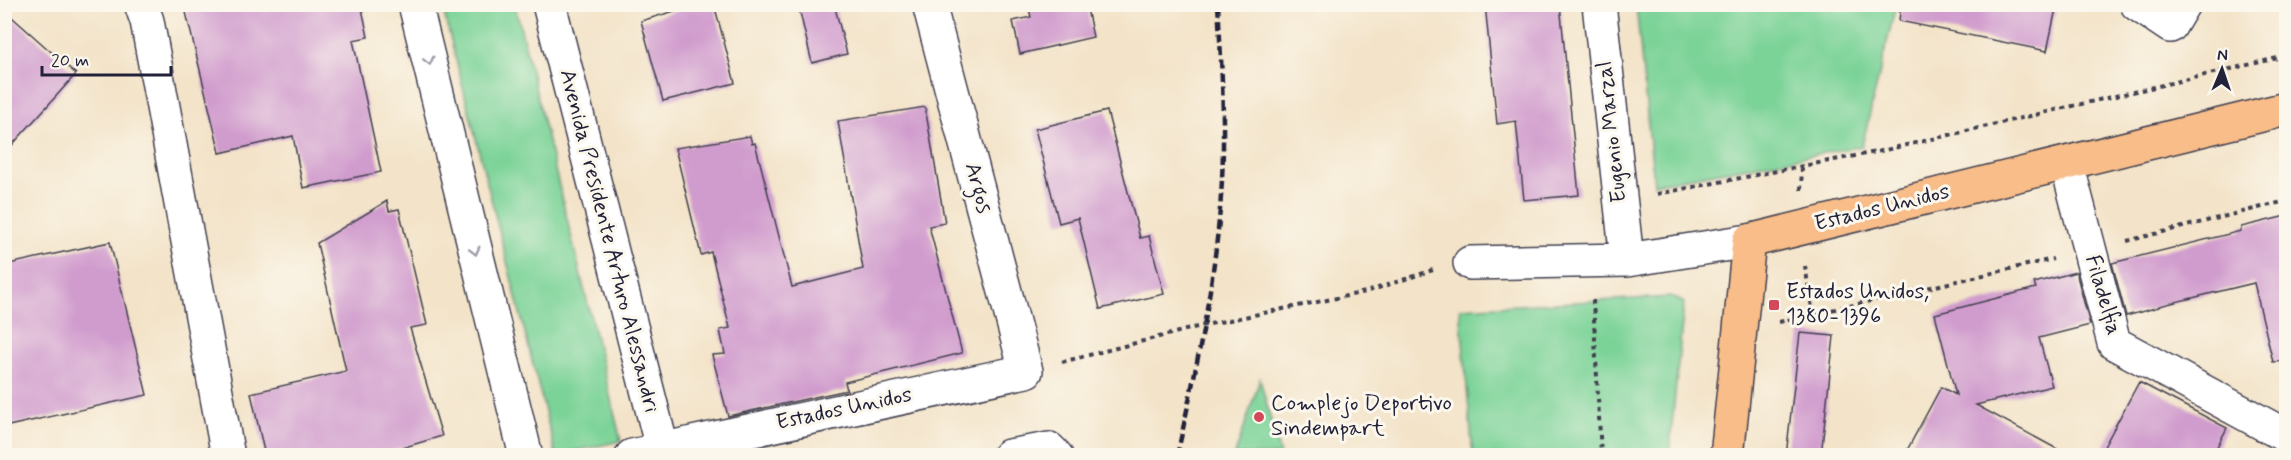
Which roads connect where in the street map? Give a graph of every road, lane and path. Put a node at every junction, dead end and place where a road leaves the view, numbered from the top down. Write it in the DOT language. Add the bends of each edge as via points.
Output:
graph roads {
  1 [pos="141,4"];
  2 [pos="415,4"];
  3 [pos="549,4"];
  4 [pos="929,4"];
  5 [pos="1599,4"];
  6 [pos="2137,4"];
  7 [pos="2176,15"];
  8 [pos="2286,56"];
  9 [pos="2286,109"];
  10 [pos="2067,164"];
  11 [pos="1620,201"];
  12 [pos="2286,201"];
  13 [pos="1749,240"];
  14 [pos="2090,250"];
  15 [pos="1626,260"];
  16 [pos="1591,261"];
  17 [pos="1470,263"];
  18 [pos="1739,331"];
  19 [pos="1026,370"];
  20 [pos="2286,436"];
  21 [pos="647,452"];
  22 [pos="228,456"];
  23 [pos="526,456"];
  24 [pos="1009,456"];
  25 [pos="1056,456"];
  26 [pos="1601,456"];
  27 [pos="1727,456"];
  1 -- 22 [label="street"];
  2 -- 23 [label="street, one-way"];
  3 -- 21 [label="street, Avenida Presidente Arturo Alessandri"];
  4 -- 19 [label="street, Argos"];
  5 -- 11 [label="street, Eugenio Marzal"];
  6 -- 7 [label="street"];
  8 -- 11 [label="path" via="1881,151"];
  9 -- 10 [label="main road, Estados Unidos"];
  10 -- 13 [label="main road, Estados Unidos"];
  10 -- 14 [label="street, Filadelfia"];
  11 -- 15 [label="street, Eugenio Marzal"];
  12 -- 14 [label="path"];
  13 -- 15 [label="street, Estados Unidos"];
  13 -- 18 [label="main road"];
  14 -- 18 [label="path"];
  14 -- 20 [label="street, Filadelfia" via="2115,343"];
  15 -- 16 [label="street, Estados Unidos"];
  16 -- 17 [label="street, Estados Unidos"];
  16 -- 26 [label="path"];
  17 -- 19 [label="path" via="1451,264 1366,292 1205,325"];
  18 -- 27 [label="main road"];
  19 -- 21 [label="street, Estados Unidos"];
  24 -- 25 [label="street" via="1049,449"];
}
